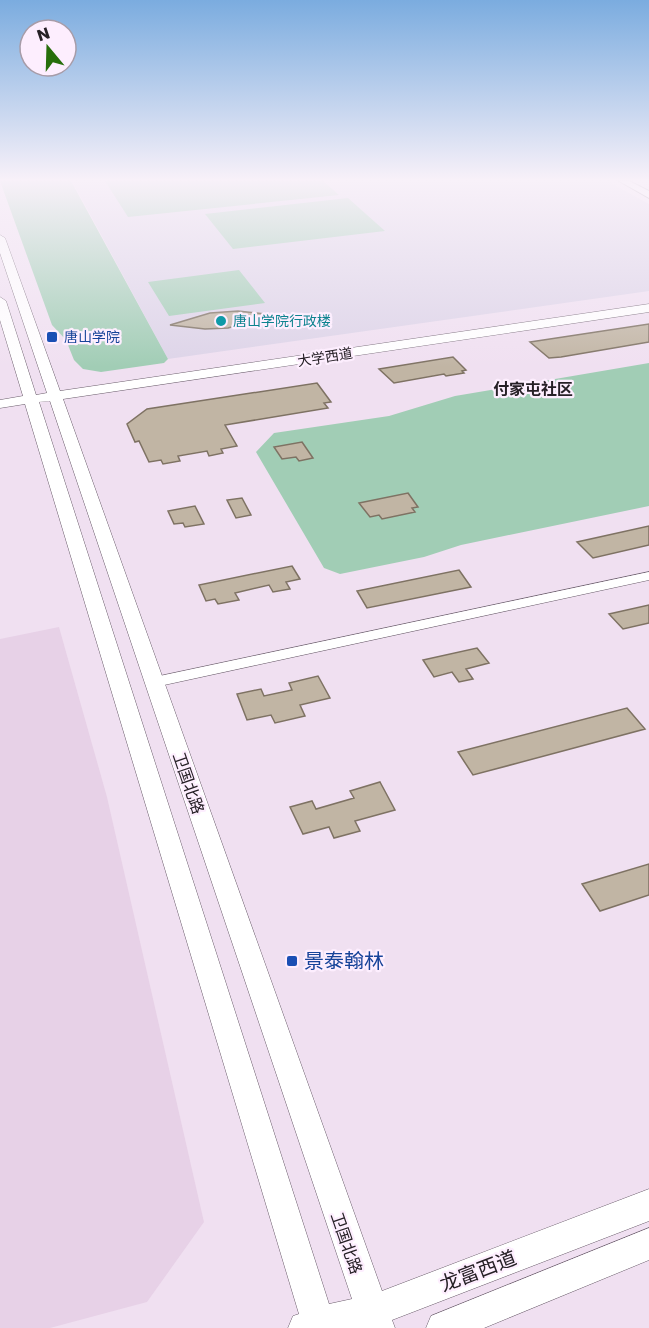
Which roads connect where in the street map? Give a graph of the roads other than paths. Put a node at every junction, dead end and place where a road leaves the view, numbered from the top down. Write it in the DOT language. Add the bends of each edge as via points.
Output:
graph roads {
  1 [pos="2,243"];
  2 [pos="0,301"];
  3 [pos="649,302"];
  4 [pos="649,308"];
  5 [pos="54,393"];
  6 [pos="0,396"];
  7 [pos="30,396"];
  8 [pos="0,404"];
  9 [pos="649,576"];
  10 [pos="154,682"];
  11 [pos="649,1205"];
  12 [pos="649,1244"];
  13 [pos="375,1320"];
  14 [pos="314,1326"];
  15 [pos="443,1328"];
  1 -- 5 [label="main road, 卫国北路"];
  2 -- 7 [label="main road"];
  3 -- 5 [label="main road, 大学西道"];
  4 -- 5 [label="main road, 大学西道"];
  5 -- 7 [label="main road, 大学西道"];
  5 -- 10 [label="main road, 卫国北路"];
  6 -- 7 [label="main road, 大学西道"];
  7 -- 8 [label="main road, 大学西道"];
  7 -- 14 [label="main road"];
  9 -- 10 [label="street"];
  10 -- 13 [label="main road, 卫国北路"];
  11 -- 13 [label="main road, 龙富西道"];
  12 -- 15 [label="main road"];
  13 -- 14 [label="main road, 龙富西道"];
}
